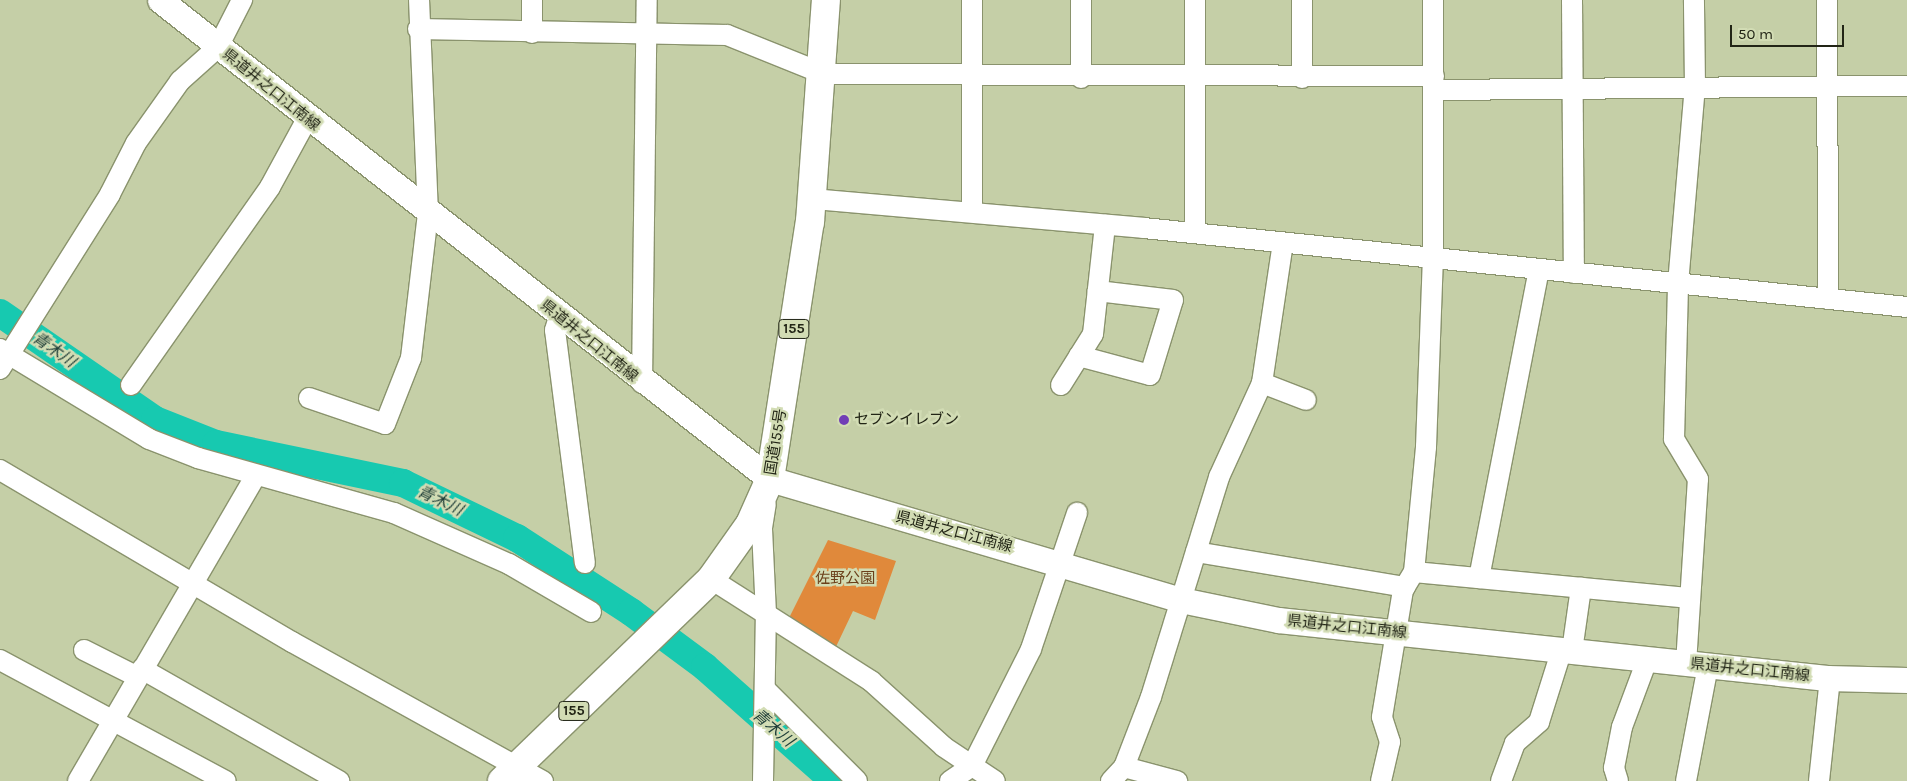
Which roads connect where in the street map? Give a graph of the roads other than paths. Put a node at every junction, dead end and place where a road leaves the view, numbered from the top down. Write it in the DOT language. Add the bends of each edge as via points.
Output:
graph roads {
  1 [pos="160,0"];
  2 [pos="242,0"];
  3 [pos="419,0"];
  4 [pos="532,0"];
  5 [pos="647,0"];
  6 [pos="826,0"];
  7 [pos="972,0"];
  8 [pos="1081,0"];
  9 [pos="1195,0"];
  10 [pos="1302,0"];
  11 [pos="1433,0"];
  12 [pos="1572,0"];
  13 [pos="1694,0"];
  14 [pos="1827,0"];
  15 [pos="418,30"];
  16 [pos="532,33"];
  17 [pos="646,34"];
  18 [pos="218,47"];
  19 [pos="824,74"];
  20 [pos="970,77"];
  21 [pos="1081,78"];
  22 [pos="1196,78"];
  23 [pos="1302,78"];
  24 [pos="1434,83"];
  25 [pos="1826,86"];
  26 [pos="1907,86"];
  27 [pos="1572,88"];
  28 [pos="1695,88"];
  29 [pos="307,119"];
  30 [pos="813,199"];
  31 [pos="972,212"];
  32 [pos="428,214"];
  33 [pos="1105,225"];
  34 [pos="1195,233"];
  35 [pos="1283,243"];
  36 [pos="1433,259"];
  37 [pos="1539,270"];
  38 [pos="1574,273"];
  39 [pos="1678,284"];
  40 [pos="1098,291"];
  41 [pos="1828,299"];
  42 [pos="1907,306"];
  43 [pos="559,317"];
  44 [pos="1079,356"];
  45 [pos="3,358"];
  46 [pos="642,383"];
  47 [pos="1262,383"];
  48 [pos="131,385"];
  49 [pos="1061,386"];
  50 [pos="309,398"];
  51 [pos="1306,400"];
  52 [pos="0,470"];
  53 [pos="256,475"];
  54 [pos="770,480"];
  55 [pos="1077,513"];
  56 [pos="1196,552"];
  57 [pos="1062,562"];
  58 [pos="585,563"];
  59 [pos="1479,578"];
  60 [pos="711,579"];
  61 [pos="1410,580"];
  62 [pos="191,583"];
  63 [pos="1581,588"];
  64 [pos="1688,598"];
  65 [pos="1181,600"];
  66 [pos="591,612"];
  67 [pos="766,614"];
  68 [pos="1397,633"];
  69 [pos="84,650"];
  70 [pos="1567,650"];
  71 [pos="0,660"];
  72 [pos="1647,660"];
  73 [pos="1697,665"];
  74 [pos="140,673"];
  75 [pos="1830,678"];
  76 [pos="1907,680"];
  77 [pos="765,693"];
  78 [pos="112,721"];
  79 [pos="972,766"];
  80 [pos="510,773"];
  81 [pos="1118,774"];
  82 [pos="78,781"];
  83 [pos="226,781"];
  84 [pos="340,781"];
  85 [pos="544,781"];
  86 [pos="763,781"];
  87 [pos="857,781"];
  88 [pos="950,781"];
  89 [pos="996,781"];
  90 [pos="1177,781"];
  91 [pos="1381,781"];
  92 [pos="1501,781"];
  93 [pos="1618,781"];
  94 [pos="1686,781"];
  95 [pos="1819,781"];
  1 -- 18 [label="main road, 県道井之口江南線"];
  2 -- 18 [label="street"];
  3 -- 15 [label="street"];
  4 -- 16 [label="street"];
  5 -- 17 [label="street"];
  6 -- 19 [label="highway, 国道155号 / 155"];
  7 -- 20 [label="street"];
  8 -- 21 [label="street"];
  9 -- 22 [label="street"];
  10 -- 23 [label="street"];
  11 -- 24 [label="street"];
  12 -- 27 [label="street"];
  13 -- 28 [label="street"];
  14 -- 25 [label="street"];
  15 -- 16 [label="street"];
  15 -- 32 [label="street"];
  16 -- 17 [label="street"];
  17 -- 19 [label="street" via="728,35"];
  17 -- 46 [label="street"];
  18 -- 29 [label="main road, 県道井之口江南線"];
  18 -- 45 [label="street" via="180,81 136,143 110,194"];
  19 -- 20 [label="street"];
  19 -- 30 [label="highway, 国道155号 / 155"];
  20 -- 21 [label="street"];
  20 -- 31 [label="street"];
  21 -- 22 [label="street"];
  22 -- 23 [label="street"];
  22 -- 34 [label="street"];
  23 -- 24 [label="street"];
  24 -- 27 [label="street"];
  24 -- 36 [label="street"];
  25 -- 26 [label="street"];
  25 -- 28 [label="street"];
  25 -- 41 [label="street"];
  27 -- 28 [label="street"];
  27 -- 38 [label="street"];
  28 -- 39 [label="street"];
  29 -- 32 [label="main road, 県道井之口江南線"];
  29 -- 48 [label="street" via="270,187"];
  30 -- 31 [label="street"];
  30 -- 54 [label="highway, 国道155号 / 155"];
  31 -- 33 [label="street"];
  32 -- 43 [label="main road, 県道井之口江南線"];
  32 -- 50 [label="street" via="411,358 385,424"];
  33 -- 34 [label="street"];
  33 -- 40 [label="street"];
  34 -- 35 [label="street"];
  35 -- 36 [label="street"];
  35 -- 47 [label="street"];
  36 -- 37 [label="street"];
  36 -- 61 [label="street" via="1426,447"];
  37 -- 38 [label="street"];
  37 -- 59 [label="street"];
  38 -- 39 [label="street"];
  39 -- 41 [label="street"];
  39 -- 64 [label="street" via="1674,439 1698,479"];
  40 -- 44 [label="street" via="1094,334"];
  40 -- 44 [label="street" via="1173,300 1150,375"];
  41 -- 42 [label="street"];
  43 -- 46 [label="main road, 県道井之口江南線"];
  43 -- 58 [label="street" via="555,330"];
  44 -- 49 [label="street"];
  45 -- 53 [label="street" via="148,439"];
  46 -- 54 [label="main road, 県道井之口江南線"];
  47 -- 51 [label="street"];
  47 -- 56 [label="street" via="1219,477"];
  52 -- 62 [label="street"];
  53 -- 62 [label="street"];
  53 -- 66 [label="street" via="329,492 394,513 509,564"];
  54 -- 57 [label="main road, 県道井之口江南線"];
  54 -- 60 [label="highway, 国道155号 / 155" via="750,524"];
  54 -- 67 [label="street" via="762,528"];
  55 -- 57 [label="street"];
  56 -- 61 [label="street"];
  56 -- 65 [label="street"];
  57 -- 65 [label="main road, 県道井之口江南線"];
  57 -- 79 [label="street" via="1031,649"];
  59 -- 61 [label="street"];
  59 -- 63 [label="street"];
  60 -- 67 [label="street"];
  60 -- 80 [label="highway, 国道155号 / 155"];
  61 -- 68 [label="street"];
  62 -- 74 [label="street"];
  62 -- 80 [label="street"];
  63 -- 64 [label="street"];
  63 -- 70 [label="street"];
  64 -- 73 [label="street"];
  65 -- 68 [label="main road, 県道井之口江南線" via="1278,620"];
  65 -- 81 [label="street"];
  67 -- 77 [label="street"];
  67 -- 79 [label="street" via="871,681 944,747"];
  68 -- 70 [label="main road, 県道井之口江南線"];
  68 -- 91 [label="street" via="1382,717 1390,742"];
  69 -- 74 [label="street"];
  70 -- 72 [label="main road, 県道井之口江南線"];
  70 -- 92 [label="street" via="1539,722 1515,743"];
  71 -- 78 [label="street"];
  72 -- 73 [label="main road, 県道井之口江南線"];
  72 -- 93 [label="street" via="1622,727 1614,768"];
  73 -- 75 [label="main road, 県道井之口江南線"];
  73 -- 94 [label="street"];
  74 -- 78 [label="street"];
  74 -- 84 [label="street"];
  75 -- 76 [label="main road, 県道井之口江南線"];
  75 -- 95 [label="street"];
  77 -- 86 [label="street"];
  77 -- 87 [label="street"];
  78 -- 82 [label="street"];
  78 -- 83 [label="street"];
  79 -- 88 [label="street"];
  79 -- 89 [label="street"];
  80 -- 85 [label="street"];
  81 -- 90 [label="street"];
}
